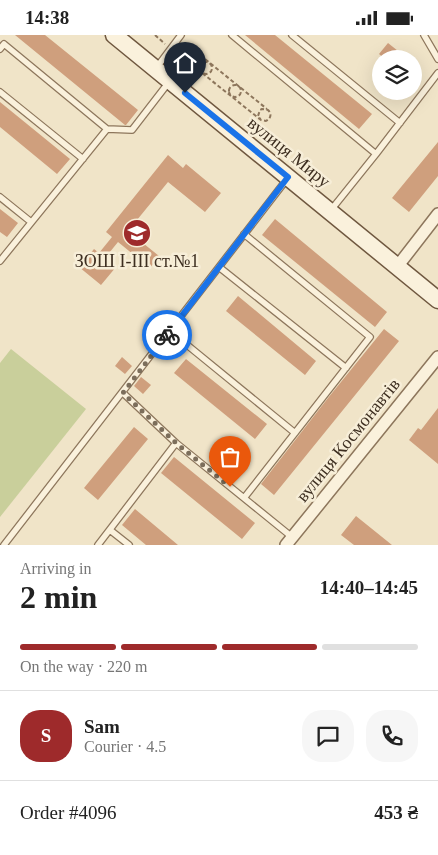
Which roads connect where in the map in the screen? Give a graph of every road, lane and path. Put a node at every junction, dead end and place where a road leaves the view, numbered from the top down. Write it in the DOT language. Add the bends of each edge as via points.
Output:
graph roads {
  1 [pos="114,35"];
  2 [pos="155,35"];
  3 [pos="232,35"];
  4 [pos="292,35"];
  5 [pos="424,35"];
  6 [pos="180,37"];
  7 [pos="171,48"];
  8 [pos="0,49"];
  9 [pos="438,59"];
  10 [pos="210,63"];
  11 [pos="155,69"];
  12 [pos="202,73"];
  13 [pos="438,73"];
  14 [pos="170,81"];
  15 [pos="239,86"];
  16 [pos="0,92"];
  17 [pos="231,96"];
  18 [pos="268,110"];
  19 [pos="261,120"];
  20 [pos="400,123"];
  21 [pos="107,129"];
  22 [pos="376,154"];
  23 [pos="82,159"];
  24 [pos="288,177"];
  25 [pos="0,197"];
  26 [pos="330,211"];
  27 [pos="438,214"];
  28 [pos="31,223"];
  29 [pos="244,235"];
  30 [pos="0,261"];
  31 [pos="219,267"];
  32 [pos="397,267"];
  33 [pos="438,300"];
  34 [pos="170,331"];
  35 [pos="438,357"];
  36 [pos="346,368"];
  37 [pos="123,393"];
  38 [pos="295,433"];
  39 [pos="176,443"];
  40 [pos="244,498"];
  41 [pos="110,530"];
  42 [pos="289,541"];
  43 [pos="4,545"];
  44 [pos="98,545"];
  45 [pos="129,545"];
  1 -- 11 [label="main road, вулиця Миру"];
  2 -- 7 [label="path"];
  3 -- 22 [label="lane"];
  4 -- 20 [label="lane"];
  5 -- 9 [label="lane"];
  6 -- 7 [label="lane"];
  6 -- 10 [label="path"];
  7 -- 11 [label="lane"];
  7 -- 12 [label="path"];
  8 -- 21 [label="lane" via="4,44"];
  10 -- 12 [label="path" via="200,65"];
  10 -- 12 [label="path" via="213,68 210,73"];
  10 -- 15 [label="path"];
  11 -- 14 [label="main road, вулиця Миру"];
  12 -- 17 [label="path"];
  13 -- 20 [label="lane"];
  14 -- 21 [label="lane" via="132,130"];
  14 -- 24 [label="main road, вулиця Миру"];
  15 -- 17 [label="path" via="231,86 228,91"];
  15 -- 17 [label="path" via="241,94 236,98"];
  15 -- 18 [label="path"];
  16 -- 23 [label="lane"];
  17 -- 19 [label="path"];
  18 -- 19 [label="path" via="270,117 266,121"];
  18 -- 19 [label="path" via="262,109 258,113"];
  20 -- 22 [label="lane"];
  21 -- 23 [label="lane"];
  22 -- 26 [label="lane"];
  23 -- 28 [label="lane"];
  24 -- 26 [label="main road, вулиця Миру"];
  24 -- 29 [label="lane"];
  25 -- 28 [label="lane"];
  26 -- 32 [label="main road, вулиця Миру"];
  27 -- 32 [label="street"];
  28 -- 30 [label="lane"];
  29 -- 31 [label="lane"];
  29 -- 36 [label="lane" via="370,337"];
  31 -- 34 [label="lane"];
  31 -- 36 [label="lane"];
  32 -- 33 [label="main road, вулиця Миру"];
  34 -- 37 [label="lane"];
  34 -- 38 [label="lane"];
  35 -- 42 [label="street, вулиця Космонавтів"];
  36 -- 38 [label="lane"];
  37 -- 39 [label="lane"];
  37 -- 43 [label="lane"];
  38 -- 40 [label="lane"];
  39 -- 40 [label="lane"];
  39 -- 41 [label="lane"];
  40 -- 42 [label="lane"];
  41 -- 44 [label="lane"];
  41 -- 45 [label="lane"];
}
